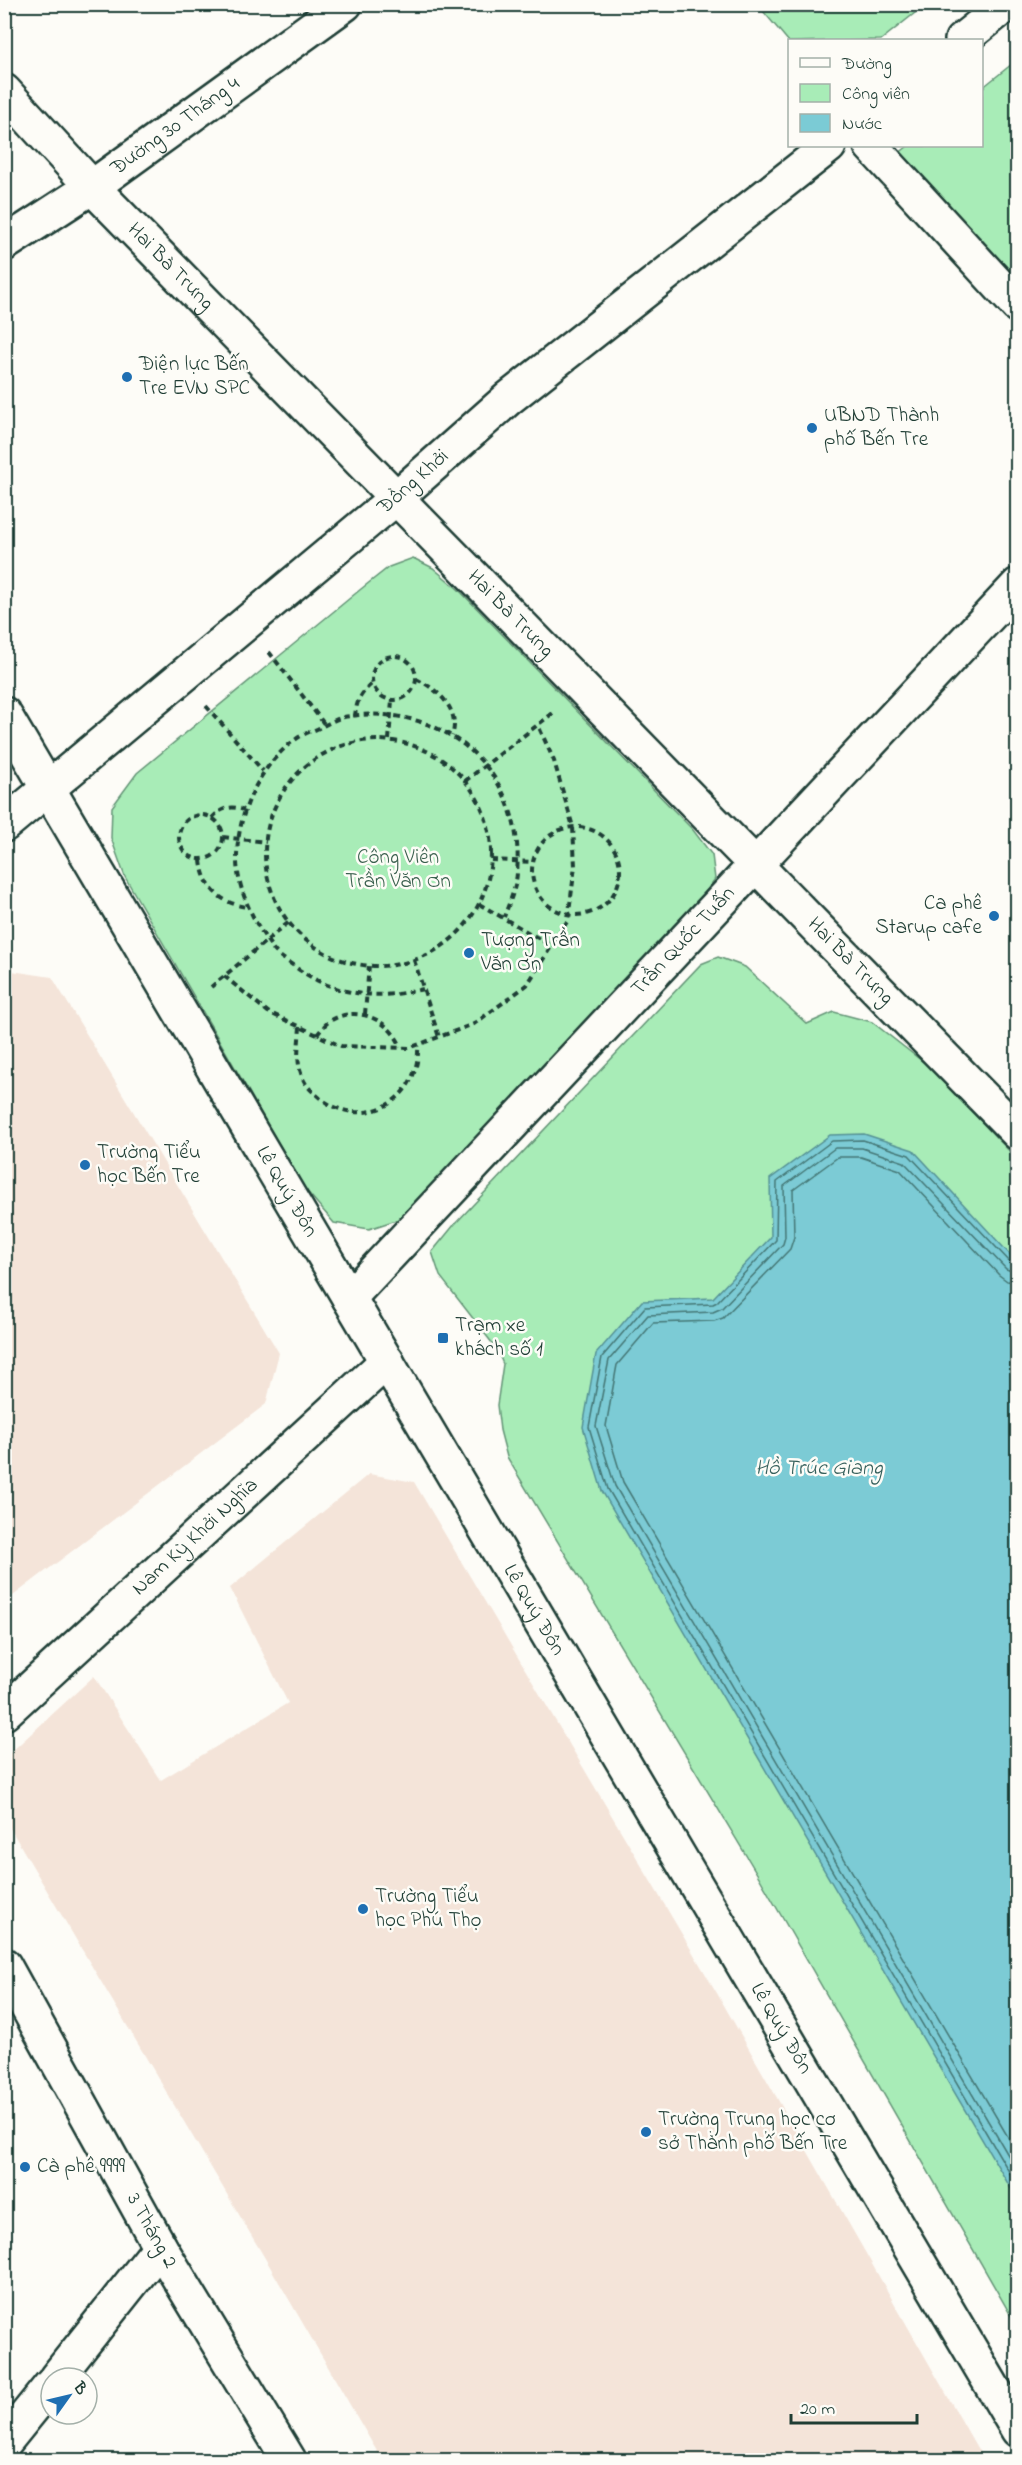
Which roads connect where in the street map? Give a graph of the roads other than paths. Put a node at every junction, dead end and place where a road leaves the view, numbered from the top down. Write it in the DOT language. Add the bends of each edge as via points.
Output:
graph roads {
  1 [pos="345,4"];
  2 [pos="1007,4"];
  3 [pos="963,39"];
  4 [pos="4,91"];
  5 [pos="828,147"];
  6 [pos="872,147"];
  7 [pos="92,187"];
  8 [pos="4,244"];
  9 [pos="1017,306"];
  10 [pos="396,498"];
  11 [pos="1017,585"];
  12 [pos="4,714"];
  13 [pos="49,790"];
  14 [pos="4,825"];
  15 [pos="756,867"];
  16 [pos="1017,1133"];
  17 [pos="350,1298"];
  18 [pos="387,1361"];
  19 [pos="4,1713"];
  20 [pos="4,1965"];
  21 [pos="13,2000"];
  22 [pos="160,2247"];
  23 [pos="66,2366"];
  24 [pos="39,2400"];
  25 [pos="1017,2430"];
  26 [pos="4,2444"];
  27 [pos="289,2460"];
  1 -- 7 [label="street, Đường 30 Tháng 4"];
  2 -- 3 [label="street"];
  4 -- 7 [label="street, Hai Bà Trưng"];
  5 -- 10 [label="street, Đồng Khởi" via="509,398"];
  6 -- 9 [label="street"];
  7 -- 8 [label="street, Đường 30 Tháng 4"];
  7 -- 10 [label="street, Hai Bà Trưng"];
  10 -- 13 [label="street, Đồng Khởi"];
  10 -- 15 [label="street, Hai Bà Trưng"];
  11 -- 15 [label="street, Trần Quốc Tuấn"];
  12 -- 13 [label="street, Lê Quý Đôn"];
  13 -- 14 [label="street, Đồng Khởi"];
  13 -- 17 [label="street, Lê Quý Đôn"];
  15 -- 16 [label="street, Hai Bà Trưng"];
  15 -- 17 [label="street, Trần Quốc Tuấn"];
  17 -- 18 [label="street, Lê Quý Đôn"];
  18 -- 19 [label="street, Nam Kỳ Khởi Nghĩa"];
  18 -- 25 [label="street, Lê Quý Đôn"];
  20 -- 21 [label="street, 3 Tháng 2"];
  21 -- 22 [label="street, 3 Tháng 2"];
  22 -- 23 [label="street"];
  22 -- 27 [label="street, 3 Tháng 2"];
  24 -- 26 [label="street"];
}
